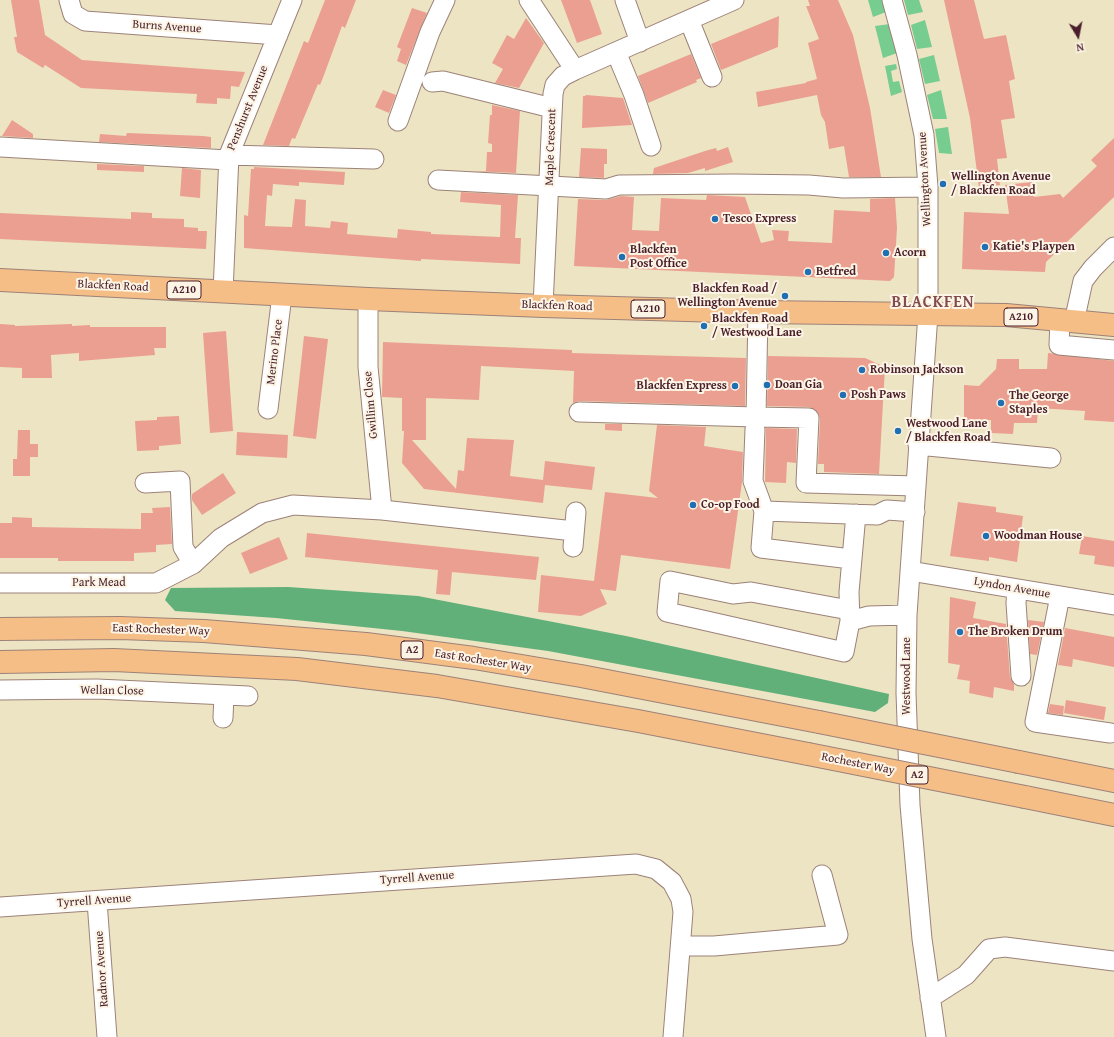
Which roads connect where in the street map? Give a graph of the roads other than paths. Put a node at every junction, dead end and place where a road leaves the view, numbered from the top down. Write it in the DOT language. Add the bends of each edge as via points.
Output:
graph roads {
  1 [pos="70,0"];
  2 [pos="292,0"];
  3 [pos="445,0"];
  4 [pos="529,0"];
  5 [pos="625,0"];
  6 [pos="734,0"];
  7 [pos="892,0"];
  8 [pos="689,20"];
  9 [pos="278,36"];
  10 [pos="640,42"];
  11 [pos="616,52"];
  12 [pos="575,70"];
  13 [pos="712,77"];
  14 [pos="432,82"];
  15 [pos="552,108"];
  16 [pos="398,121"];
  17 [pos="651,146"];
  18 [pos="0,147"];
  19 [pos="229,157"];
  20 [pos="374,159"];
  21 [pos="438,180"];
  22 [pos="549,186"];
  23 [pos="928,187"];
  24 [pos="1114,247"];
  25 [pos="0,280"];
  26 [pos="223,292"];
  27 [pos="282,295"];
  28 [pos="368,299"];
  29 [pos="543,306"];
  30 [pos="758,312"];
  31 [pos="928,314"];
  32 [pos="1067,321"];
  33 [pos="1114,325"];
  34 [pos="1114,350"];
  35 [pos="268,409"];
  36 [pos="580,412"];
  37 [pos="756,423"];
  38 [pos="918,445"];
  39 [pos="1051,458"];
  40 [pos="145,483"];
  41 [pos="916,486"];
  42 [pos="382,510"];
  43 [pos="764,511"];
  44 [pos="576,512"];
  45 [pos="915,512"];
  46 [pos="856,514"];
  47 [pos="851,559"];
  48 [pos="193,564"];
  49 [pos="910,571"];
  50 [pos="0,583"];
  51 [pos="1017,589"];
  52 [pos="1060,596"];
  53 [pos="1114,605"];
  54 [pos="849,615"];
  55 [pos="907,615"];
  56 [pos="0,629"];
  57 [pos="0,662"];
  58 [pos="1021,676"];
  59 [pos="0,690"];
  60 [pos="224,695"];
  61 [pos="248,696"];
  62 [pos="223,718"];
  63 [pos="1110,733"];
  64 [pos="1114,781"];
  65 [pos="1114,815"];
  66 [pos="822,875"];
  67 [pos="98,901"];
  68 [pos="0,907"];
  69 [pos="681,946"];
  70 [pos="1114,961"];
  71 [pos="930,998"];
  72 [pos="107,1037"];
  73 [pos="673,1037"];
  74 [pos="936,1037"];
  1 -- 9 [label="street, Burns Avenue" via="73,14 84,21"];
  2 -- 9 [label="street, Penshurst Avenue"];
  3 -- 16 [label="street" via="430,32"];
  4 -- 12 [label="street"];
  5 -- 10 [label="street"];
  6 -- 8 [label="street, Maple Crescent"];
  7 -- 23 [label="street, Wellington Avenue" via="907,54 924,135"];
  8 -- 10 [label="street, Maple Crescent"];
  8 -- 13 [label="street"];
  9 -- 19 [label="street, Penshurst Avenue"];
  10 -- 11 [label="street, Maple Crescent"];
  11 -- 12 [label="street, Maple Crescent"];
  11 -- 17 [label="street"];
  12 -- 15 [label="street, Maple Crescent" via="555,84"];
  14 -- 15 [label="street" via="443,81"];
  15 -- 22 [label="street, Maple Crescent"];
  18 -- 19 [label="street"];
  19 -- 20 [label="street"];
  19 -- 26 [label="street, Penshurst Avenue"];
  21 -- 22 [label="street"];
  22 -- 23 [label="street" via="606,189 619,185 750,184 843,188"];
  22 -- 29 [label="street, Maple Crescent"];
  23 -- 31 [label="street, Wellington Avenue"];
  24 -- 32 [label="street" via="1084,281"];
  25 -- 26 [label="main road, Blackfen Road / A210"];
  26 -- 27 [label="main road, Blackfen Road / A210"];
  27 -- 28 [label="main road, Blackfen Road / A210"];
  27 -- 35 [label="street, Merino Place"];
  28 -- 29 [label="main road, Blackfen Road / A210"];
  28 -- 42 [label="street, Gwillim Close" via="368,367"];
  29 -- 30 [label="main road, Blackfen Road / A210"];
  30 -- 31 [label="main road, Blackfen Road / A210"];
  30 -- 37 [label="street"];
  31 -- 32 [label="main road, Blackfen Road / A210" via="1006,315"];
  31 -- 38 [label="street, Westwood Lane"];
  32 -- 33 [label="main road, Blackfen Road / A210"];
  32 -- 34 [label="street" via="1059,345"];
  36 -- 37 [label="street"];
  37 -- 41 [label="street" via="809,418 806,483"];
  37 -- 43 [label="street" via="752,481"];
  38 -- 39 [label="street"];
  38 -- 41 [label="street, Westwood Lane"];
  40 -- 48 [label="street" via="180,481 183,547"];
  41 -- 45 [label="street, Westwood Lane"];
  42 -- 44 [label="street" via="573,539"];
  42 -- 48 [label="street" via="293,505 262,513 221,538"];
  43 -- 46 [label="street"];
  43 -- 47 [label="street" via="761,548"];
  45 -- 46 [label="street" via="887,510 877,515"];
  45 -- 49 [label="street, Westwood Lane"];
  46 -- 47 [label="street"];
  47 -- 54 [label="street"];
  48 -- 50 [label="street, Park Mead" via="156,583"];
  49 -- 51 [label="street, Lyndon Avenue"];
  49 -- 55 [label="street, Westwood Lane"];
  51 -- 52 [label="street, Lyndon Avenue"];
  51 -- 58 [label="street"];
  52 -- 53 [label="street, Lyndon Avenue"];
  52 -- 63 [label="street" via="1035,722"];
  54 -- 54 [label="street" via="844,652 668,612 670,581 733,594 751,592"];
  54 -- 55 [label="street"];
  55 -- 71 [label="street, Westwood Lane" via="908,776 922,939"];
  56 -- 64 [label="main road, East Rochester Way / A2, bridge" via="120,628 204,631 366,644 474,658 581,676"];
  57 -- 65 [label="main road, Rochester Way / A2, bridge" via="114,660 297,670 437,686 638,721"];
  59 -- 60 [label="street, Wellan Close" via="97,689"];
  60 -- 61 [label="street, Wellan Close"];
  60 -- 62 [label="street"];
  66 -- 69 [label="street" via="838,935 714,946"];
  67 -- 68 [label="street, Tyrrell Avenue"];
  67 -- 69 [label="street, Tyrrell Avenue" via="636,864 656,869 672,882 681,899 684,912"];
  67 -- 72 [label="street, Radnor Avenue"];
  69 -- 73 [label="street, Tyrrell Avenue"];
  70 -- 71 [label="street" via="1012,948 989,949 966,975"];
  71 -- 74 [label="street, Westwood Lane"];
}
